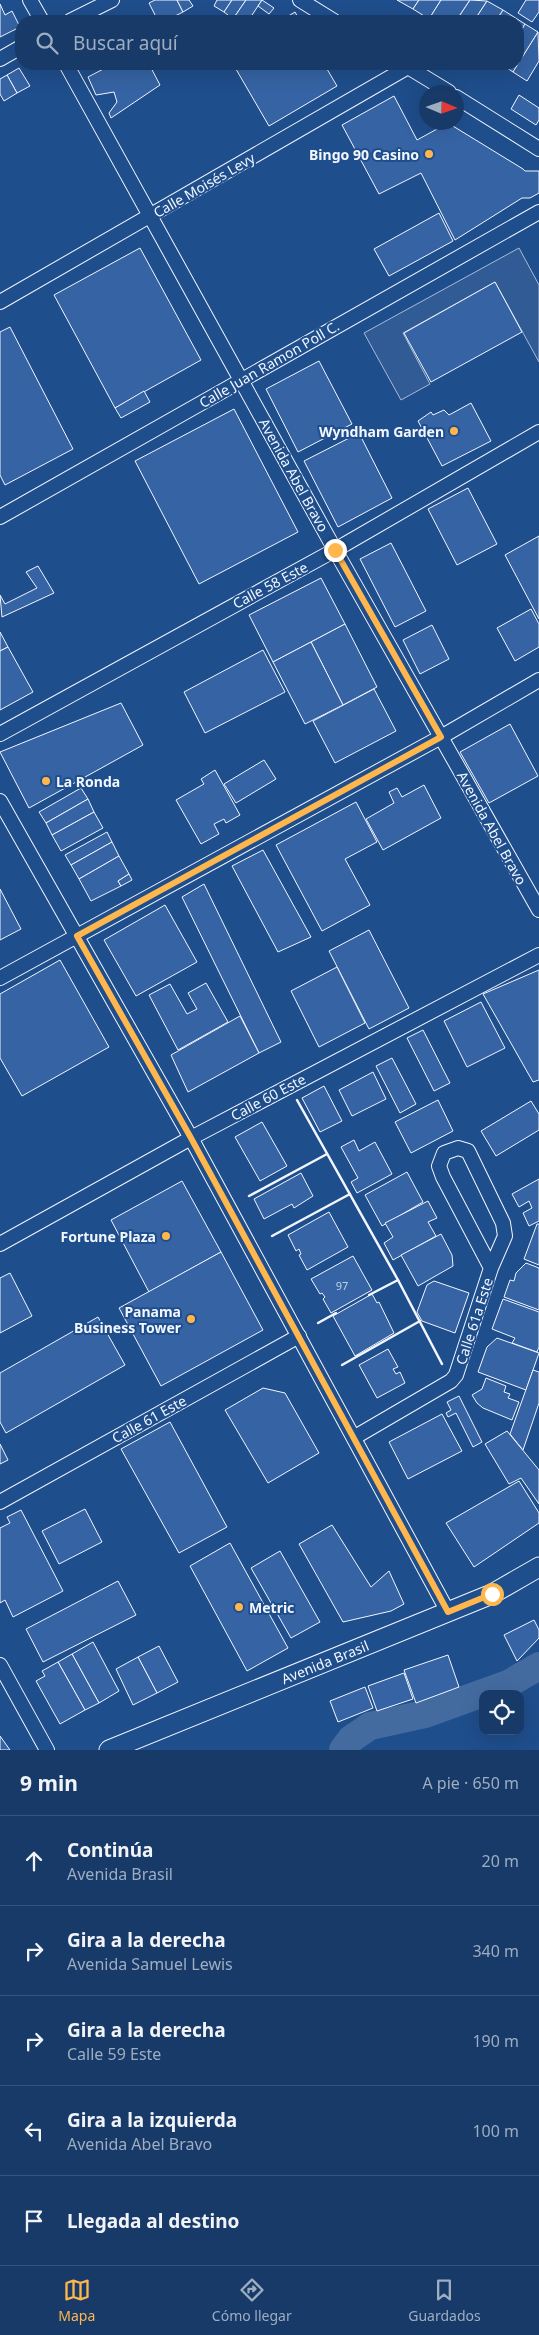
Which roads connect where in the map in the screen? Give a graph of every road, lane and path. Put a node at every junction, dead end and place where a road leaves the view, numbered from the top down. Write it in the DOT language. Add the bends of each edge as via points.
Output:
graph roads {
  1 [pos="30,0"];
  2 [pos="112,0"];
  3 [pos="300,0"];
  4 [pos="39,15"];
  5 [pos="82,15"];
  6 [pos="324,15"];
  7 [pos="15,51"];
  8 [pos="0,59"];
  9 [pos="69,70"];
  10 [pos="398,70"];
  11 [pos="414,70"];
  12 [pos="438,85"];
  13 [pos="464,102"];
  14 [pos="539,149"];
  15 [pos="539,212"];
  16 [pos="150,217"];
  17 [pos="0,302"];
  18 [pos="242,380"];
  19 [pos="539,432"];
  20 [pos="0,517"];
  21 [pos="335,550"];
  22 [pos="539,680"];
  23 [pos="0,734"];
  24 [pos="441,737"];
  25 [pos="0,801"];
  26 [pos="539,910"];
  27 [pos="77,936"];
  28 [pos="539,955"];
  29 [pos="0,978"];
  30 [pos="191,1138"];
  31 [pos="0,1244"];
  32 [pos="492,1268"];
  33 [pos="299,1336"];
  34 [pos="355,1437"];
  35 [pos="0,1502"];
  36 [pos="539,1567"];
  37 [pos="448,1612"];
  38 [pos="0,1665"];
  39 [pos="47,1750"];
  40 [pos="109,1750"];
  1 -- 4 [label="street"];
  2 -- 5 [label="street"];
  3 -- 6 [label="street"];
  7 -- 8 [label="street"];
  9 -- 16 [label="street, Avenida Abel Bravo"];
  10 -- 16 [label="street, Calle Moisés Levy"];
  11 -- 12 [label="street"];
  13 -- 14 [label="street"];
  15 -- 18 [label="street, Calle Juan Ramon Poll C."];
  16 -- 17 [label="street, Calle Moisés Levy"];
  16 -- 18 [label="street, Avenida Abel Bravo"];
  18 -- 20 [label="street, Calle Juan Ramon Poll C."];
  18 -- 21 [label="street, Avenida Abel Bravo"];
  19 -- 21 [label="street, Calle 58 Este"];
  21 -- 23 [label="street, Calle 58 Este"];
  21 -- 24 [label="street, Avenida Abel Bravo"];
  22 -- 24 [label="street"];
  24 -- 26 [label="street, Avenida Abel Bravo"];
  24 -- 27 [label="street"];
  25 -- 27 [label="street"];
  27 -- 29 [label="street"];
  27 -- 30 [label="street"];
  28 -- 30 [label="street, Calle 60 Este"];
  30 -- 31 [label="street, Calle 60 Este"];
  30 -- 33 [label="street"];
  32 -- 32 [label="street, Calle 61a Este" via="506,1236 503,1223 468,1151 458,1148 444,1152 439,1166 443,1177"];
  32 -- 34 [label="street, Calle 61a Este" via="451,1382"];
  33 -- 34 [label="street"];
  33 -- 35 [label="street, Calle 61 Este"];
  34 -- 37 [label="street"];
  36 -- 37 [label="main road, Avenida Brasil" via="492,1594"];
  37 -- 40 [label="main road, Avenida Brasil"];
  38 -- 39 [label="street"];
}
